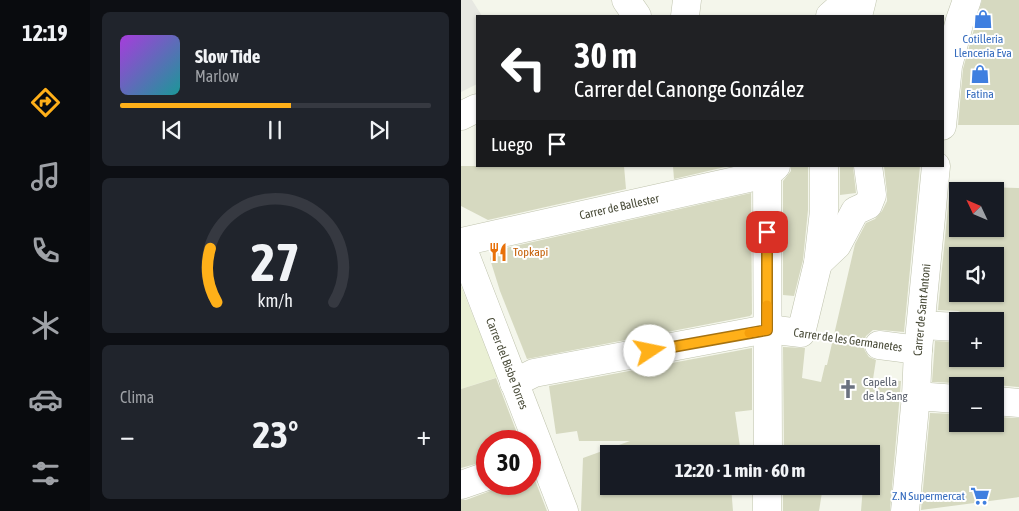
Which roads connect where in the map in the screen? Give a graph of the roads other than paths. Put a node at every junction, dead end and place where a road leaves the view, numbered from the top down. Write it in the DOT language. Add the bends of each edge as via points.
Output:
graph roads {
  1 [pos="626,0"];
  2 [pos="687,0"];
  3 [pos="843,0"];
  4 [pos="862,0"];
  5 [pos="967,0"];
  6 [pos="636,15"];
  7 [pos="685,15"];
  8 [pos="831,15"];
  9 [pos="858,15"];
  10 [pos="944,106"];
  11 [pos="476,108"];
  12 [pos="461,116"];
  13 [pos="824,167"];
  14 [pos="868,167"];
  15 [pos="936,167"];
  16 [pos="770,169"];
  17 [pos="461,243"];
  18 [pos="818,263"];
  19 [pos="949,329"];
  20 [pos="767,330"];
  21 [pos="919,337"];
  22 [pos="879,345"];
  23 [pos="514,383"];
  24 [pos="916,396"];
  25 [pos="949,398"];
  26 [pos="1004,401"];
  27 [pos="1019,402"];
  28 [pos="528,430"];
  29 [pos="768,445"];
  30 [pos="541,468"];
  31 [pos="476,480"];
  32 [pos="461,485"];
  33 [pos="767,495"];
  34 [pos="564,511"];
  35 [pos="767,511"];
  36 [pos="905,511"];
  1 -- 6 [label="street"];
  2 -- 7 [label="street"];
  3 -- 8 [label="street"];
  4 -- 9 [label="street"];
  5 -- 10 [label="street" via="948,66"];
  11 -- 12 [label="street"];
  13 -- 18 [label="street" via="824,210"];
  14 -- 18 [label="street" via="872,195 867,205 855,211 837,245"];
  15 -- 21 [label="street, Carrer de Sant Antoni"];
  16 -- 17 [label="street, Carrer de Ballester"];
  16 -- 20 [label="street"];
  17 -- 23 [label="street, Carrer del Bisbe Torres"];
  18 -- 20 [label="street, Carrer de les Germanetes" via="801,333"];
  19 -- 21 [label="street, Carrer de les Germanetes"];
  20 -- 23 [label="street, Carrer de les Germanetes" via="533,373"];
  20 -- 29 [label="street"];
  21 -- 22 [label="street, Carrer de les Germanetes"];
  21 -- 24 [label="street, Carrer de Sant Antoni"];
  23 -- 28 [label="street, Carrer del Bisbe Torres"];
  24 -- 25 [label="street"];
  24 -- 36 [label="street, Carrer de Sant Antoni"];
  26 -- 27 [label="street"];
  30 -- 34 [label="street, Carrer del Bisbe Torres"];
  31 -- 32 [label="street"];
  33 -- 35 [label="street"];
}
